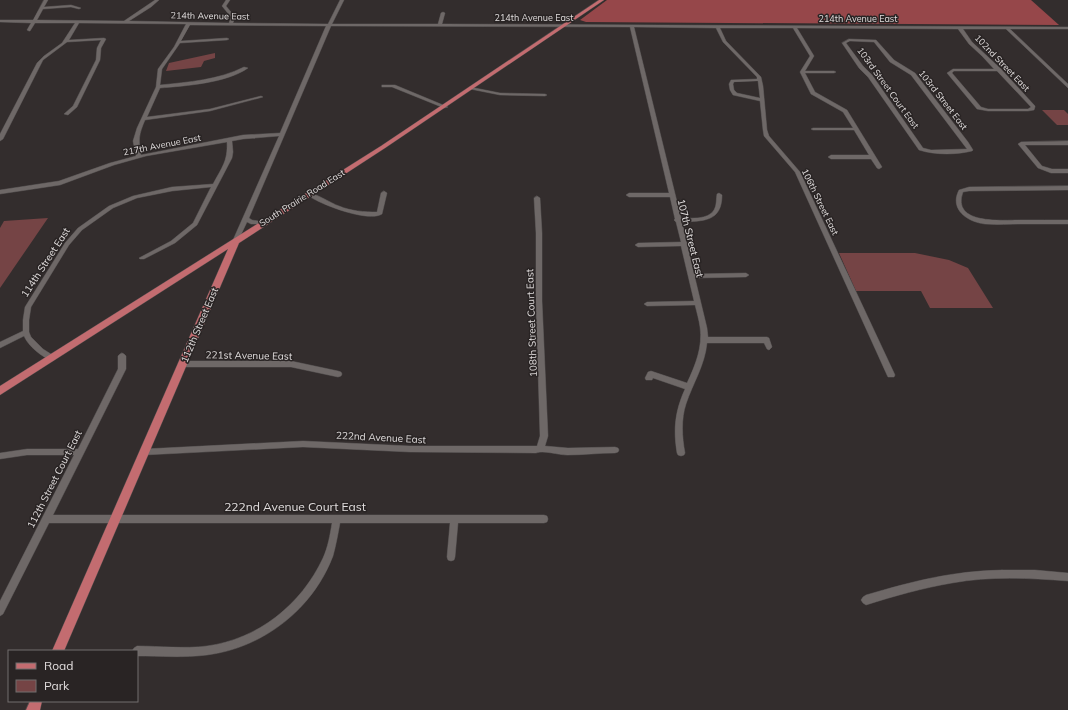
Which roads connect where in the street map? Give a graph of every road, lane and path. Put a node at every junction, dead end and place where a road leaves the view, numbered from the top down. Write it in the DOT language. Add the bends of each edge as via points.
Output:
graph roads {
  1 [pos="46,0"];
  2 [pos="156,0"];
  3 [pos="228,0"];
  4 [pos="342,0"];
  5 [pos="602,0"];
  6 [pos="42,8"];
  7 [pos="79,8"];
  8 [pos="443,13"];
  9 [pos="574,19"];
  10 [pos="0,21"];
  11 [pos="34,22"];
  12 [pos="78,22"];
  13 [pos="124,23"];
  14 [pos="188,24"];
  15 [pos="230,24"];
  16 [pos="329,25"];
  17 [pos="439,26"];
  18 [pos="545,26"];
  19 [pos="563,26"];
  20 [pos="584,26"];
  21 [pos="632,26"];
  22 [pos="718,27"];
  23 [pos="794,27"];
  24 [pos="852,28"];
  25 [pos="960,28"];
  26 [pos="1007,28"];
  27 [pos="1068,28"];
  28 [pos="29,30"];
  29 [pos="554,32"];
  30 [pos="227,39"];
  31 [pos="860,40"];
  32 [pos="66,41"];
  33 [pos="178,42"];
  34 [pos="246,68"];
  35 [pos="999,70"];
  36 [pos="802,72"];
  37 [pos="834,72"];
  38 [pos="760,80"];
  39 [pos="384,86"];
  40 [pos="158,87"];
  41 [pos="1068,87"];
  42 [pos="472,88"];
  43 [pos="545,94"];
  44 [pos="261,97"];
  45 [pos="762,100"];
  46 [pos="446,106"];
  47 [pos="66,114"];
  48 [pos="143,119"];
  49 [pos="813,129"];
  50 [pos="855,129"];
  51 [pos="282,134"];
  52 [pos="0,140"];
  53 [pos="229,140"];
  54 [pos="1068,142"];
  55 [pos="968,151"];
  56 [pos="139,156"];
  57 [pos="831,157"];
  58 [pos="872,157"];
  59 [pos="878,167"];
  60 [pos="1068,171"];
  61 [pos="215,185"];
  62 [pos="1068,188"];
  63 [pos="0,192"];
  64 [pos="384,193"];
  65 [pos="309,194"];
  66 [pos="628,194"];
  67 [pos="671,195"];
  68 [pos="719,195"];
  69 [pos="537,198"];
  70 [pos="245,218"];
  71 [pos="677,220"];
  72 [pos="1068,222"];
  73 [pos="262,223"];
  74 [pos="236,240"];
  75 [pos="684,244"];
  76 [pos="638,245"];
  77 [pos="210,256"];
  78 [pos="142,258"];
  79 [pos="227,260"];
  80 [pos="746,275"];
  81 [pos="691,276"];
  82 [pos="698,303"];
  83 [pos="647,304"];
  84 [pos="26,332"];
  85 [pos="705,340"];
  86 [pos="0,345"];
  87 [pos="769,347"];
  88 [pos="122,356"];
  89 [pos="52,358"];
  90 [pos="182,364"];
  91 [pos="338,374"];
  92 [pos="891,375"];
  93 [pos="649,378"];
  94 [pos="689,387"];
  95 [pos="0,392"];
  96 [pos="540,448"];
  97 [pos="615,450"];
  98 [pos="81,452"];
  99 [pos="144,452"];
  100 [pos="681,454"];
  101 [pos="0,456"];
  102 [pos="115,519"];
  103 [pos="337,519"];
  104 [pos="46,520"];
  105 [pos="454,520"];
  106 [pos="544,520"];
  107 [pos="451,557"];
  108 [pos="1068,577"];
  109 [pos="866,600"];
  110 [pos="0,611"];
  111 [pos="58,650"];
  112 [pos="138,651"];
  1 -- 6 [label="street"];
  2 -- 13 [label="street"];
  3 -- 15 [label="street" via="224,6 233,17"];
  4 -- 16 [label="street, 112th Street East"];
  5 -- 9 [label="main road, South Prairie Road East"];
  6 -- 7 [label="street"];
  6 -- 11 [label="street"];
  8 -- 17 [label="street"];
  9 -- 19 [label="main road, South Prairie Road East"];
  9 -- 20 [label="street" via="576,23"];
  10 -- 11 [label="street, 214th Avenue East"];
  11 -- 12 [label="street, 214th Avenue East"];
  11 -- 28 [label="street"];
  12 -- 13 [label="street, 214th Avenue East"];
  12 -- 32 [label="street"];
  13 -- 14 [label="street, 214th Avenue East"];
  14 -- 15 [label="street, 214th Avenue East"];
  14 -- 33 [label="street"];
  15 -- 16 [label="street, 214th Avenue East"];
  16 -- 17 [label="street, 214th Avenue East"];
  16 -- 51 [label="street, 112th Street East"];
  17 -- 18 [label="street, 214th Avenue East"];
  18 -- 19 [label="street, 214th Avenue East"];
  18 -- 29 [label="street"];
  19 -- 20 [label="street, 214th Avenue East"];
  19 -- 29 [label="main road, South Prairie Road East"];
  20 -- 21 [label="street, 214th Avenue East"];
  21 -- 22 [label="street, 214th Avenue East"];
  21 -- 67 [label="street, 107th Street East"];
  22 -- 23 [label="street, 214th Avenue East"];
  22 -- 38 [label="street" via="724,42"];
  23 -- 24 [label="street, 214th Avenue East"];
  23 -- 36 [label="street" via="812,56"];
  24 -- 25 [label="street, 214th Avenue East"];
  24 -- 31 [label="street, 103rd Street Court East"];
  25 -- 26 [label="street, 214th Avenue East"];
  25 -- 35 [label="street, 102nd Street East" via="970,43"];
  26 -- 27 [label="street, 214th Avenue East"];
  26 -- 41 [label="street"];
  29 -- 42 [label="main road, South Prairie Road East"];
  30 -- 33 [label="street"];
  31 -- 55 [label="street, 103rd Street East" via="875,41 892,61 910,71 970,148"];
  31 -- 55 [label="street, 103rd Street Court East" via="849,40 844,43 921,149 931,152"];
  32 -- 47 [label="street" via="104,39 99,48 98,60 75,107"];
  32 -- 52 [label="street" via="39,62"];
  33 -- 40 [label="street" via="160,68"];
  34 -- 40 [label="street" via="238,73 204,81"];
  35 -- 35 [label="street, 102nd Street East" via="950,71 950,74 981,109 1032,109 1033,107"];
  36 -- 37 [label="street"];
  36 -- 50 [label="street" via="814,93 845,111"];
  38 -- 45 [label="street, 106th Street East"];
  38 -- 45 [label="street" via="733,81 731,87 736,94"];
  39 -- 46 [label="street" via="393,86"];
  40 -- 48 [label="street"];
  42 -- 43 [label="street" via="500,94"];
  42 -- 46 [label="main road, South Prairie Road East"];
  44 -- 48 [label="street" via="210,110"];
  45 -- 92 [label="street, 106th Street East" via="767,136 797,172"];
  46 -- 65 [label="main road, South Prairie Road East"];
  48 -- 56 [label="street" via="136,141"];
  49 -- 50 [label="street"];
  50 -- 58 [label="street"];
  51 -- 53 [label="street, 217th Avenue East"];
  51 -- 70 [label="street, 112th Street East"];
  53 -- 56 [label="street, 217th Avenue East"];
  53 -- 61 [label="street" via="229,158"];
  54 -- 60 [label="street" via="1021,144 1040,167 1046,170"];
  56 -- 63 [label="street, 217th Avenue East" via="60,183"];
  57 -- 58 [label="street"];
  58 -- 59 [label="street"];
  61 -- 78 [label="street" via="199,218 188,231"];
  61 -- 84 [label="street, 114th Street East" via="156,191 135,196 111,207 80,229 67,244 31,301"];
  62 -- 72 [label="street" via="977,188 964,190 958,200 960,208 969,217 985,222"];
  64 -- 65 [label="street" via="379,214 342,211"];
  65 -- 73 [label="main road, South Prairie Road East"];
  66 -- 67 [label="street"];
  67 -- 71 [label="street, 107th Street East"];
  68 -- 71 [label="street" via="716,210 709,217"];
  69 -- 96 [label="street, 108th Street Court East" via="544,415 544,436"];
  70 -- 73 [label="street" via="251,222"];
  70 -- 74 [label="street, 112th Street East"];
  71 -- 75 [label="street, 107th Street East"];
  73 -- 74 [label="main road, South Prairie Road East"];
  74 -- 77 [label="main road, South Prairie Road East"];
  74 -- 79 [label="main road, 112th Street East"];
  75 -- 76 [label="street"];
  75 -- 81 [label="street, 107th Street East"];
  77 -- 79 [label="main road" via="223,257"];
  77 -- 89 [label="main road, South Prairie Road East"];
  79 -- 90 [label="main road, 112th Street East"];
  80 -- 81 [label="street"];
  81 -- 82 [label="street, 107th Street East"];
  82 -- 83 [label="street"];
  82 -- 85 [label="street, 107th Street East"];
  84 -- 86 [label="street"];
  84 -- 89 [label="street" via="33,344"];
  85 -- 87 [label="street" via="767,340"];
  85 -- 94 [label="street, 107th Street East" via="701,358"];
  88 -- 98 [label="street, 112th Street Court East" via="122,369"];
  89 -- 95 [label="main road, South Prairie Road East"];
  90 -- 91 [label="street, 221st Avenue East" via="291,364"];
  90 -- 99 [label="main road, 112th Street East"];
  93 -- 94 [label="street" via="651,374"];
  94 -- 100 [label="street, 107th Street East" via="679,419"];
  96 -- 97 [label="street, 222nd Avenue East" via="556,451"];
  96 -- 99 [label="street, 222nd Avenue East" via="410,449 303,444"];
  98 -- 101 [label="street" via="27,452"];
  98 -- 104 [label="street, 112th Street Court East"];
  99 -- 102 [label="main road, 112th Street East"];
  102 -- 103 [label="street, 222nd Avenue Court East"];
  102 -- 104 [label="street, 222nd Avenue Court East"];
  102 -- 111 [label="main road, 112th Street East"];
  103 -- 105 [label="street, 222nd Avenue Court East"];
  103 -- 112 [label="street" via="326,560 318,578 292,610 275,624 239,643 205,651"];
  104 -- 110 [label="street, 112th Street Court East"];
  105 -- 106 [label="street, 222nd Avenue Court East"];
  105 -- 107 [label="street"];
  108 -- 109 [label="street" via="1004,574 941,580"];
}
